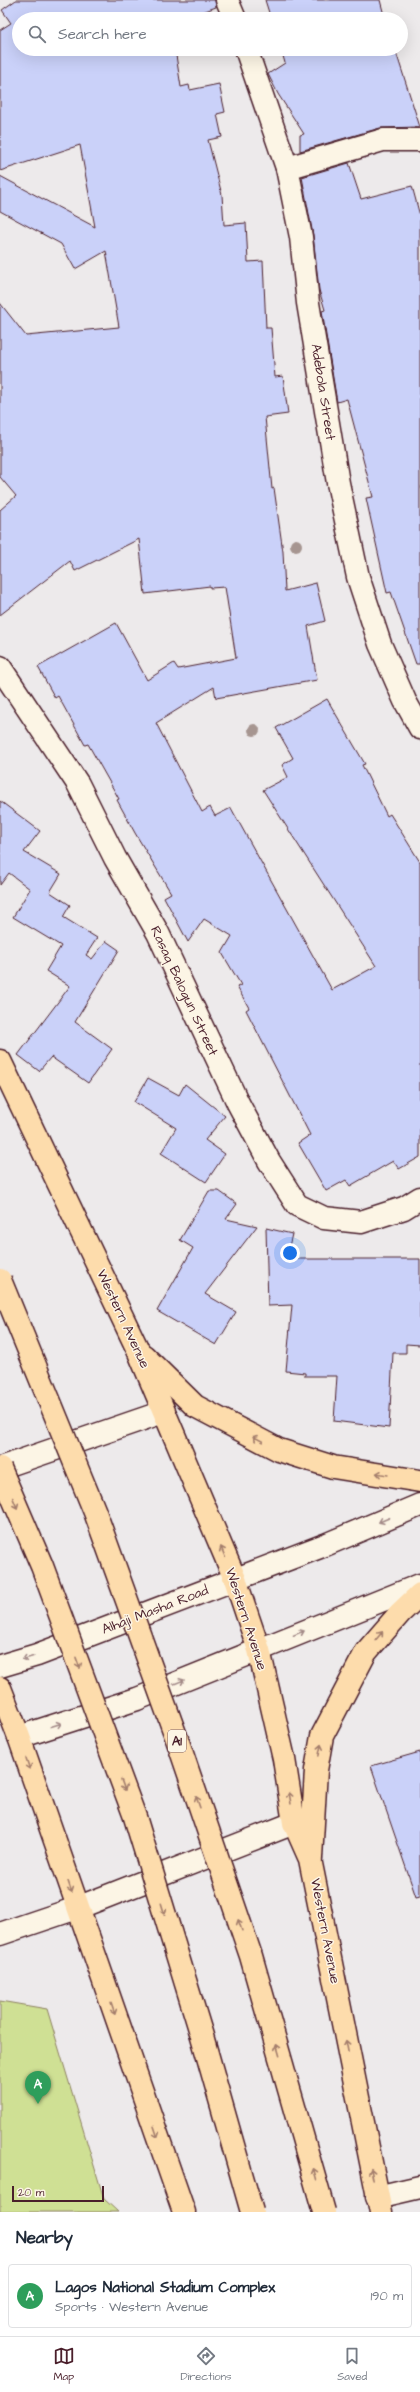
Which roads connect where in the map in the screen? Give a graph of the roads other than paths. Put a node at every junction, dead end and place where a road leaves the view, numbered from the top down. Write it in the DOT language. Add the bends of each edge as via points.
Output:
graph roads {
  1 [pos="227,0"];
  2 [pos="232,12"];
  3 [pos="248,56"];
  4 [pos="420,140"];
  5 [pos="287,168"];
  6 [pos="0,667"];
  7 [pos="420,728"];
  8 [pos="0,1061"];
  9 [pos="420,1198"];
  10 [pos="0,1280"];
  11 [pos="138,1350"];
  12 [pos="163,1412"];
  13 [pos="0,1468"];
  14 [pos="420,1481"];
  15 [pos="420,1505"];
  16 [pos="235,1579"];
  17 [pos="420,1585"];
  18 [pos="420,1594"];
  19 [pos="259,1650"];
  20 [pos="0,1666"];
  21 [pos="0,1688"];
  22 [pos="19,1737"];
  23 [pos="294,1823"];
  24 [pos="310,1859"];
  25 [pos="77,1908"];
  26 [pos="0,1934"];
  27 [pos="420,2187"];
  28 [pos="379,2204"];
  29 [pos="184,2212"];
  30 [pos="252,2212"];
  31 [pos="324,2212"];
  1 -- 2 [label="street"];
  3 -- 5 [label="street, Adebola Street"];
  4 -- 5 [label="street" via="383,140"];
  5 -- 7 [label="street, Adebola Street" via="301,237 308,303 338,483 358,576 380,644 404,701"];
  6 -- 9 [label="street, Rasaq Balogun Street" via="78,784 115,858 158,933 238,1103 297,1205 324,1218 361,1222 404,1208"];
  8 -- 11 [label="main road, Western Avenue"];
  31 -- 10 [label="main road, A1, one-way, bridge" via="251,1956 177,1739 94,1512"];
  11 -- 12 [label="main road, Western Avenue"];
  14 -- 11 [label="main road, one-way" via="333,1467 279,1450 195,1406"];
  12 -- 13 [label="street"];
  16 -- 12 [label="main road, Western Avenue, one-way"];
  13 -- 30 [label="main road, one-way, bridge" via="42,1566 135,1818 202,2036"];
  15 -- 16 [label="street, Alhaji Masha Road, one-way"];
  16 -- 19 [label="main road, Western Avenue"];
  16 -- 20 [label="street, Alhaji Masha Road, one-way" via="37,1655"];
  19 -- 17 [label="street, one-way"];
  24 -- 18 [label="main road, one-way" via="316,1770 322,1736 366,1652"];
  22 -- 19 [label="street, one-way" via="136,1699"];
  23 -- 19 [label="main road, Western Avenue, one-way" via="284,1759"];
  21 -- 22 [label="main road"];
  22 -- 25 [label="main road, one-way"];
  23 -- 24 [label="main road, Western Avenue"];
  23 -- 25 [label="street"];
  28 -- 24 [label="main road, Western Avenue, one-way"];
  25 -- 26 [label="street"];
  25 -- 29 [label="main road, one-way"];
  27 -- 28 [label="street"];
}
